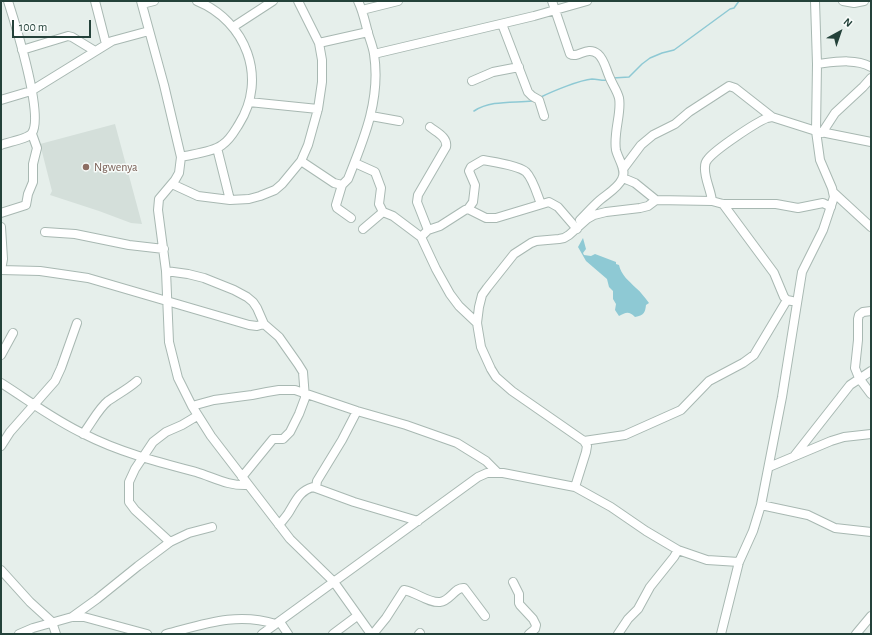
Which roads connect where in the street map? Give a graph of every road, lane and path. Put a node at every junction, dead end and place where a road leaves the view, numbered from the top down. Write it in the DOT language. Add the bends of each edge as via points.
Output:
graph roads {
  1 [pos="8,1"];
  2 [pos="95,1"];
  3 [pos="154,1"];
  4 [pos="197,1"];
  5 [pos="272,1"];
  6 [pos="298,1"];
  7 [pos="358,1"];
  8 [pos="398,1"];
  9 [pos="552,1"];
  10 [pos="587,1"];
  11 [pos="815,1"];
  12 [pos="843,1"];
  13 [pos="864,1"];
  14 [pos="141,2"];
  15 [pos="362,10"];
  16 [pos="555,10"];
  17 [pos="502,24"];
  18 [pos="233,27"];
  19 [pos="149,31"];
  20 [pos="368,32"];
  21 [pos="319,43"];
  22 [pos="106,44"];
  23 [pos="22,50"];
  24 [pos="95,50"];
  25 [pos="374,54"];
  26 [pos="817,64"];
  27 [pos="520,67"];
  28 [pos="871,67"];
  29 [pos="871,78"];
  30 [pos="472,81"];
  31 [pos="31,91"];
  32 [pos="1,100"];
  33 [pos="249,102"];
  34 [pos="318,109"];
  35 [pos="371,116"];
  36 [pos="544,116"];
  37 [pos="772,117"];
  38 [pos="399,121"];
  39 [pos="430,127"];
  40 [pos="819,132"];
  41 [pos="32,134"];
  42 [pos="871,142"];
  43 [pos="1,145"];
  44 [pos="217,148"];
  45 [pos="181,158"];
  46 [pos="300,161"];
  47 [pos="354,163"];
  48 [pos="622,169"];
  49 [pos="623,178"];
  50 [pos="172,184"];
  51 [pos="342,185"];
  52 [pos="834,193"];
  53 [pos="230,200"];
  54 [pos="656,200"];
  55 [pos="712,201"];
  56 [pos="541,204"];
  57 [pos="723,204"];
  58 [pos="831,207"];
  59 [pos="468,209"];
  60 [pos="383,212"];
  61 [pos="1,213"];
  62 [pos="351,218"];
  63 [pos="870,226"];
  64 [pos="1,227"];
  65 [pos="364,229"];
  66 [pos="577,229"];
  67 [pos="428,230"];
  68 [pos="45,232"];
  69 [pos="421,237"];
  70 [pos="164,249"];
  71 [pos="1,270"];
  72 [pos="166,271"];
  73 [pos="787,300"];
  74 [pos="167,301"];
  75 [pos="796,302"];
  76 [pos="871,310"];
  77 [pos="77,323"];
  78 [pos="476,323"];
  79 [pos="264,324"];
  80 [pos="13,333"];
  81 [pos="1,355"];
  82 [pos="871,371"];
  83 [pos="859,378"];
  84 [pos="137,381"];
  85 [pos="1,383"];
  86 [pos="305,394"];
  87 [pos="871,394"];
  88 [pos="33,405"];
  89 [pos="192,406"];
  90 [pos="357,411"];
  91 [pos="197,416"];
  92 [pos="83,434"];
  93 [pos="871,434"];
  94 [pos="584,441"];
  95 [pos="1,446"];
  96 [pos="795,455"];
  97 [pos="144,457"];
  98 [pos="769,467"];
  99 [pos="497,472"];
  100 [pos="242,477"];
  101 [pos="248,485"];
  102 [pos="575,487"];
  103 [pos="316,488"];
  104 [pos="761,505"];
  105 [pos="418,521"];
  106 [pos="279,525"];
  107 [pos="212,528"];
  108 [pos="871,532"];
  109 [pos="170,542"];
  110 [pos="678,550"];
  111 [pos="739,562"];
  112 [pos="1,570"];
  113 [pos="334,582"];
  114 [pos="513,582"];
  115 [pos="357,616"];
  116 [pos="485,616"];
  117 [pos="871,616"];
  118 [pos="72,617"];
  119 [pos="52,622"];
  120 [pos="278,623"];
  121 [pos="19,634"];
  122 [pos="56,634"];
  123 [pos="147,634"];
  124 [pos="166,634"];
  125 [pos="262,634"];
  126 [pos="288,634"];
  127 [pos="333,634"];
  128 [pos="372,634"];
  129 [pos="529,634"];
  130 [pos="618,634"];
  131 [pos="721,634"];
  132 [pos="856,634"];
  1 -- 23 [label="street"];
  2 -- 22 [label="street"];
  3 -- 14 [label="street"];
  4 -- 18 [label="street" via="207,5"];
  5 -- 18 [label="street"];
  6 -- 21 [label="street"];
  7 -- 15 [label="street"];
  8 -- 15 [label="street"];
  9 -- 16 [label="street"];
  10 -- 16 [label="street"];
  11 -- 26 [label="street"];
  12 -- 13 [label="street"];
  14 -- 19 [label="street"];
  15 -- 20 [label="street"];
  16 -- 17 [label="street"];
  16 -- 48 [label="street" via="570,54 574,56 588,50 601,56 617,92 620,101 615,139"];
  17 -- 25 [label="street"];
  17 -- 27 [label="street"];
  18 -- 33 [label="street" via="241,40 253,75"];
  19 -- 22 [label="street"];
  19 -- 45 [label="street"];
  20 -- 21 [label="street"];
  20 -- 25 [label="street"];
  21 -- 34 [label="street" via="322,82"];
  22 -- 24 [label="street"];
  23 -- 24 [label="street" via="68,36"];
  23 -- 31 [label="street"];
  24 -- 31 [label="street"];
  25 -- 35 [label="street" via="375,86"];
  26 -- 28 [label="street" via="860,63"];
  26 -- 40 [label="street"];
  27 -- 30 [label="street" via="492,72"];
  27 -- 36 [label="street" via="528,92 538,99"];
  29 -- 40 [label="street"];
  31 -- 32 [label="street"];
  31 -- 41 [label="street" via="34,102"];
  33 -- 34 [label="street"];
  33 -- 44 [label="street" via="232,136"];
  34 -- 46 [label="street" via="308,145"];
  35 -- 38 [label="street"];
  35 -- 47 [label="street"];
  37 -- 40 [label="street"];
  37 -- 48 [label="street" via="729,86 675,124 658,131 641,145"];
  37 -- 55 [label="street" via="762,120 706,160 706,177"];
  39 -- 67 [label="street" via="442,136 446,147 418,195 417,202"];
  40 -- 42 [label="street"];
  40 -- 52 [label="street" via="820,160"];
  41 -- 43 [label="street"];
  41 -- 61 [label="street" via="37,148 33,164 33,182 27,203"];
  44 -- 45 [label="street"];
  44 -- 53 [label="street"];
  45 -- 50 [label="street" via="179,173"];
  46 -- 51 [label="street" via="334,184"];
  46 -- 53 [label="street" via="275,190 250,199"];
  47 -- 51 [label="street" via="348,179"];
  47 -- 60 [label="street" via="375,172 382,188 379,204"];
  48 -- 49 [label="street"];
  49 -- 54 [label="street" via="635,183"];
  49 -- 66 [label="street" via="579,221"];
  50 -- 53 [label="street" via="198,196"];
  50 -- 70 [label="street" via="158,203 158,220"];
  51 -- 62 [label="street" via="336,205"];
  52 -- 58 [label="street"];
  52 -- 63 [label="street"];
  54 -- 55 [label="street"];
  54 -- 66 [label="street" via="640,208 594,215"];
  55 -- 57 [label="street"];
  56 -- 59 [label="street" via="496,218 486,218"];
  56 -- 59 [label="street" via="525,172 483,160 469,170 475,185"];
  56 -- 66 [label="street" via="553,204"];
  57 -- 58 [label="street" via="776,204 798,208 823,203"];
  57 -- 73 [label="street" via="774,273"];
  58 -- 75 [label="street" via="823,230 802,272"];
  59 -- 67 [label="street" via="440,226"];
  60 -- 65 [label="street"];
  60 -- 69 [label="street" via="393,216"];
  64 -- 71 [label="street"];
  66 -- 78 [label="street" via="564,238 536,241 518,251 482,295"];
  67 -- 69 [label="street"];
  68 -- 70 [label="street" via="75,234"];
  69 -- 78 [label="street" via="450,294"];
  70 -- 72 [label="street"];
  71 -- 74 [label="street" via="40,271 88,278"];
  72 -- 74 [label="street"];
  72 -- 79 [label="street" via="196,276 240,294 253,302"];
  73 -- 75 [label="street"];
  73 -- 94 [label="street" via="754,355 709,381 682,410 625,435"];
  74 -- 79 [label="street" via="249,325"];
  74 -- 89 [label="street" via="172,355 178,378"];
  75 -- 98 [label="street"];
  76 -- 83 [label="street" via="863,312 858,319 855,368"];
  77 -- 88 [label="street" via="55,381"];
  78 -- 94 [label="street" via="480,347 496,377"];
  79 -- 86 [label="street" via="279,337 303,372"];
  80 -- 81 [label="street"];
  82 -- 83 [label="street"];
  83 -- 87 [label="street"];
  83 -- 96 [label="street" via="850,385"];
  84 -- 92 [label="street" via="107,402"];
  85 -- 88 [label="street"];
  86 -- 89 [label="street" via="295,390 279,390"];
  86 -- 90 [label="street"];
  86 -- 100 [label="street" via="290,432 283,439 273,439"];
  88 -- 92 [label="street"];
  88 -- 95 [label="street"];
  89 -- 91 [label="street"];
  90 -- 99 [label="street" via="457,443 486,461"];
  90 -- 103 [label="street"];
  91 -- 97 [label="street" via="166,432 154,442"];
  91 -- 100 [label="street"];
  92 -- 97 [label="street"];
  93 -- 96 [label="street" via="844,437"];
  94 -- 102 [label="street" via="586,452"];
  96 -- 98 [label="street"];
  97 -- 101 [label="street" via="232,485"];
  97 -- 109 [label="street" via="129,482 129,502"];
  98 -- 104 [label="street"];
  99 -- 102 [label="street"];
  99 -- 105 [label="street" via="478,477"];
  100 -- 101 [label="street"];
  101 -- 106 [label="street"];
  102 -- 110 [label="street" via="611,506"];
  103 -- 105 [label="street"];
  103 -- 106 [label="street" via="308,488 299,494"];
  104 -- 108 [label="street" via="808,515 835,528"];
  104 -- 111 [label="street"];
  105 -- 113 [label="street"];
  106 -- 113 [label="street"];
  107 -- 109 [label="street" via="189,533"];
  109 -- 118 [label="street"];
  110 -- 111 [label="street" via="707,560"];
  110 -- 130 [label="street"];
  111 -- 131 [label="street"];
  112 -- 119 [label="street"];
  113 -- 115 [label="street"];
  113 -- 120 [label="street"];
  114 -- 129 [label="street" via="519,594 519,603 536,625"];
  115 -- 127 [label="street"];
  115 -- 128 [label="street"];
  116 -- 128 [label="street" via="464,588 440,602 404,590"];
  117 -- 132 [label="street"];
  118 -- 119 [label="street"];
  118 -- 123 [label="street" via="89,618"];
  119 -- 121 [label="street"];
  119 -- 122 [label="street"];
  120 -- 124 [label="street" via="254,619 221,620"];
  120 -- 125 [label="street"];
  120 -- 126 [label="street"];
}
